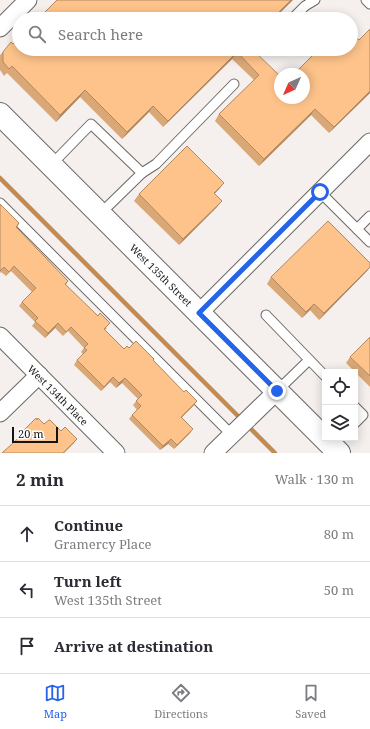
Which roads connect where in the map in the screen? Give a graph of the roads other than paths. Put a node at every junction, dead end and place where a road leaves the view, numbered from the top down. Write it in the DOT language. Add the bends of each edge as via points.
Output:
graph roads {
  1 [pos="28,0"];
  2 [pos="315,0"];
  3 [pos="366,0"];
  4 [pos="370,4"];
  5 [pos="16,12"];
  6 [pos="300,12"];
  7 [pos="12,16"];
  8 [pos="0,28"];
  9 [pos="234,84"];
  10 [pos="0,114"];
  11 [pos="370,142"];
  12 [pos="51,165"];
  13 [pos="142,173"];
  14 [pos="320,192"];
  15 [pos="0,203"];
  16 [pos="100,214"];
  17 [pos="370,216"];
  18 [pos="357,229"];
  19 [pos="370,242"];
  20 [pos="199,313"];
  21 [pos="266,315"];
  22 [pos="0,336"];
  23 [pos="309,360"];
  24 [pos="322,373"];
  25 [pos="38,375"];
  26 [pos="277,391"];
  27 [pos="358,410"];
  28 [pos="0,414"];
  29 [pos="358,420"];
  30 [pos="234,433"];
  31 [pos="336,445"];
  32 [pos="116,453"];
  33 [pos="213,453"];
  1 -- 5 [label="street"];
  2 -- 6 [label="lane"];
  3 -- 4 [label="lane"];
  7 -- 8 [label="street"];
  9 -- 13 [label="lane" via="156,164"];
  10 -- 12 [label="street, West 135th Street"];
  11 -- 14 [label="street"];
  12 -- 13 [label="lane" via="91,124"];
  12 -- 16 [label="street, West 135th Street"];
  13 -- 16 [label="lane"];
  14 -- 18 [label="lane"];
  14 -- 20 [label="street"];
  15 -- 30 [label="lane"];
  16 -- 20 [label="street, West 135th Street"];
  17 -- 18 [label="lane"];
  18 -- 19 [label="lane"];
  20 -- 26 [label="street, West 135th Street"];
  21 -- 23 [label="lane"];
  22 -- 25 [label="street, West 134th Place"];
  23 -- 24 [label="lane"];
  23 -- 26 [label="lane"];
  25 -- 28 [label="street"];
  25 -- 32 [label="street, West 134th Place"];
  26 -- 30 [label="street"];
  26 -- 31 [label="street, West 135th Street"];
  27 -- 29 [label="lane" via="363,415"];
  30 -- 33 [label="street"];
}
